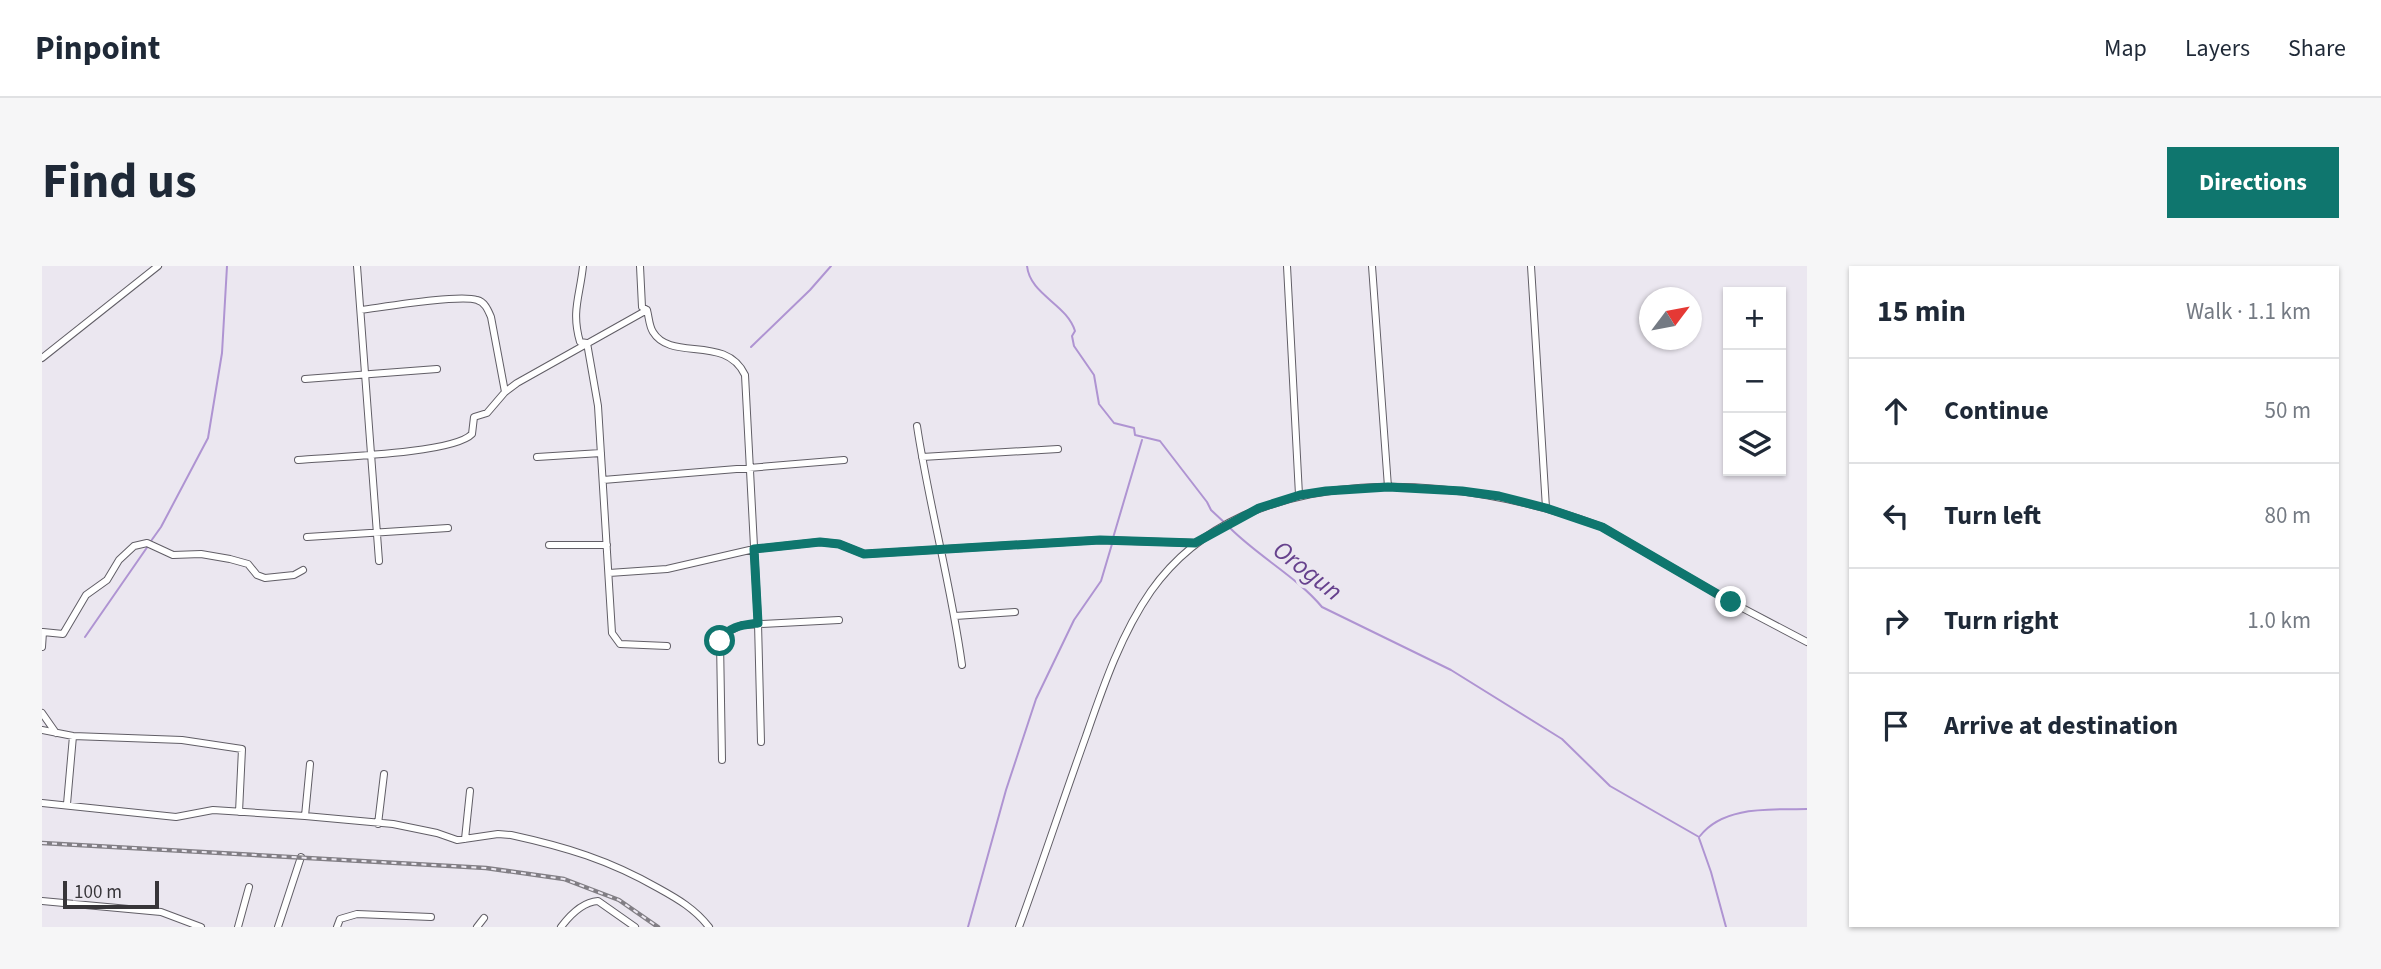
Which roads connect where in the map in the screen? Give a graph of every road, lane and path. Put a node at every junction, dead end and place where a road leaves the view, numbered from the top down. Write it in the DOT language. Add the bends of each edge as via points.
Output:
graph roads {
  1 [pos="158,266"];
  2 [pos="357,266"];
  3 [pos="583,266"];
  4 [pos="640,266"];
  5 [pos="1287,266"];
  6 [pos="1372,266"];
  7 [pos="1531,266"];
  8 [pos="361,310"];
  9 [pos="647,310"];
  10 [pos="587,343"];
  11 [pos="42,358"];
  12 [pos="437,369"];
  13 [pos="366,374"];
  14 [pos="305,379"];
  15 [pos="505,392"];
  16 [pos="917,426"];
  17 [pos="1058,449"];
  18 [pos="601,453"];
  19 [pos="373,454"];
  20 [pos="537,457"];
  21 [pos="922,457"];
  22 [pos="298,460"];
  23 [pos="844,460"];
  24 [pos="750,467"];
  25 [pos="603,480"];
  26 [pos="1388,487"];
  27 [pos="1300,495"];
  28 [pos="1546,508"];
  29 [pos="448,528"];
  30 [pos="377,533"];
  31 [pos="307,537"];
  32 [pos="1195,543"];
  33 [pos="549,545"];
  34 [pos="607,545"];
  35 [pos="754,549"];
  36 [pos="940,550"];
  37 [pos="379,561"];
  38 [pos="303,570"];
  39 [pos="609,573"];
  40 [pos="1015,612"];
  41 [pos="955,615"];
  42 [pos="839,620"];
  43 [pos="758,623"];
  44 [pos="1807,642"];
  45 [pos="667,646"];
  46 [pos="42,647"];
  47 [pos="962,665"];
  48 [pos="42,713"];
  49 [pos="42,730"];
  50 [pos="56,733"];
  51 [pos="73,736"];
  52 [pos="761,742"];
  53 [pos="722,760"];
  54 [pos="310,764"];
  55 [pos="384,774"];
  56 [pos="470,791"];
  57 [pos="42,803"];
  58 [pos="67,804"];
  59 [pos="239,812"];
  60 [pos="305,816"];
  61 [pos="377,824"];
  62 [pos="465,839"];
  63 [pos="301,857"];
  64 [pos="249,887"];
  65 [pos="42,901"];
  66 [pos="431,917"];
  67 [pos="484,918"];
  68 [pos="201,927"];
  69 [pos="238,927"];
  70 [pos="278,927"];
  71 [pos="337,927"];
  72 [pos="477,927"];
  73 [pos="561,927"];
  74 [pos="635,927"];
  75 [pos="709,927"];
  76 [pos="1019,927"];
  1 -- 11 [label="street"];
  2 -- 8 [label="street"];
  3 -- 10 [label="street" via="574,310 580,342"];
  4 -- 9 [label="street" via="642,307"];
  5 -- 27 [label="street"];
  6 -- 26 [label="street"];
  7 -- 28 [label="street"];
  8 -- 13 [label="street"];
  8 -- 15 [label="street" via="419,302 481,302 491,317"];
  9 -- 10 [label="street"];
  9 -- 24 [label="street" via="658,338 727,355 740,365 745,375"];
  10 -- 15 [label="street"];
  10 -- 18 [label="street"];
  12 -- 13 [label="street"];
  13 -- 14 [label="street"];
  13 -- 19 [label="street"];
  15 -- 19 [label="street" via="487,413 474,417 472,434 465,440"];
  16 -- 21 [label="street"];
  17 -- 21 [label="street"];
  18 -- 20 [label="street"];
  18 -- 25 [label="street"];
  19 -- 22 [label="street"];
  19 -- 30 [label="street"];
  21 -- 36 [label="street"];
  23 -- 24 [label="street"];
  24 -- 25 [label="street"];
  24 -- 35 [label="street"];
  25 -- 34 [label="street"];
  26 -- 27 [label="street"];
  26 -- 28 [label="street" via="1462,491"];
  27 -- 32 [label="street" via="1259,508"];
  28 -- 44 [label="street" via="1622,537"];
  29 -- 30 [label="street"];
  30 -- 31 [label="street"];
  30 -- 37 [label="street"];
  32 -- 36 [label="street" via="1100,540"];
  32 -- 76 [label="street" via="1151,591 1125,639"];
  33 -- 34 [label="street"];
  34 -- 39 [label="street"];
  35 -- 36 [label="street" via="820,542 864,554"];
  35 -- 39 [label="street" via="667,569"];
  35 -- 43 [label="street"];
  36 -- 41 [label="street"];
  38 -- 46 [label="street" via="265,578 248,564 230,559 173,555 147,542 134,545 107,579 86,595 63,634 43,632"];
  39 -- 45 [label="street" via="615,639 627,646"];
  40 -- 41 [label="street"];
  41 -- 47 [label="street"];
  42 -- 43 [label="street"];
  43 -- 52 [label="street"];
  43 -- 53 [label="street" via="732,629 720,641"];
  48 -- 50 [label="street"];
  49 -- 50 [label="street"];
  50 -- 51 [label="street"];
  51 -- 58 [label="street"];
  51 -- 59 [label="street" via="182,740 242,749"];
  54 -- 60 [label="street"];
  55 -- 61 [label="street"];
  56 -- 62 [label="street"];
  57 -- 58 [label="street"];
  58 -- 59 [label="street" via="176,817 213,810"];
  59 -- 60 [label="street"];
  60 -- 61 [label="street"];
  61 -- 62 [label="street"];
  62 -- 75 [label="street" via="511,835 601,859 689,905"];
  63 -- 70 [label="street"];
  64 -- 69 [label="street"];
  65 -- 68 [label="street" via="161,912"];
  66 -- 71 [label="street" via="357,914 340,919"];
  67 -- 72 [label="street"];
  73 -- 74 [label="street" via="594,901 603,902"];
}
